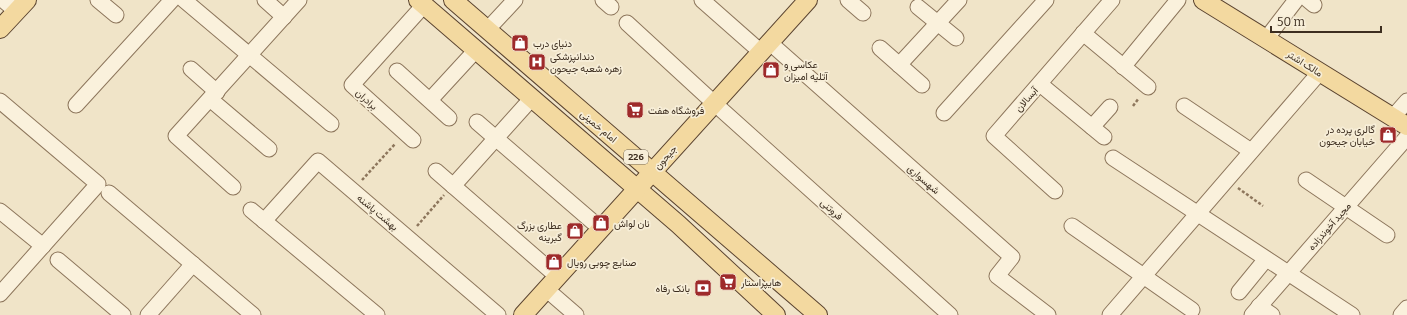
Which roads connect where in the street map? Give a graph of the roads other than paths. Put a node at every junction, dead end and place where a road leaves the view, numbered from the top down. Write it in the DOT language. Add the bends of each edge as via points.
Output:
graph roads {
  1 [pos="98,0"];
  2 [pos="172,0"];
  3 [pos="184,0"];
  4 [pos="265,0"];
  5 [pos="299,0"];
  6 [pos="453,0"];
  7 [pos="514,0"];
  8 [pos="702,0"];
  9 [pos="808,0"];
  10 [pos="848,0"];
  11 [pos="959,0"];
  12 [pos="1046,0"];
  13 [pos="1112,0"];
  14 [pos="1178,0"];
  15 [pos="1203,0"];
  16 [pos="1296,0"];
  17 [pos="421,3"];
  18 [pos="15,4"];
  19 [pos="918,7"];
  20 [pos="863,13"];
  21 [pos="116,15"];
  22 [pos="284,17"];
  23 [pos="627,22"];
  24 [pos="938,22"];
  25 [pos="0,29"];
  26 [pos="487,30"];
  27 [pos="1083,33"];
  28 [pos="956,38"];
  29 [pos="1266,39"];
  30 [pos="765,47"];
  31 [pos="880,48"];
  32 [pos="476,50"];
  33 [pos="249,55"];
  34 [pos="899,65"];
  35 [pos="1123,67"];
  36 [pos="191,69"];
  37 [pos="398,71"];
  38 [pos="1320,72"];
  39 [pos="1040,84"];
  40 [pos="922,85"];
  41 [pos="1148,87"];
  42 [pos="213,95"];
  43 [pos="532,98"];
  44 [pos="430,100"];
  45 [pos="0,101"];
  46 [pos="1407,101"];
  47 [pos="714,104"];
  48 [pos="76,105"];
  49 [pos="1184,106"];
  50 [pos="1110,107"];
  51 [pos="944,113"];
  52 [pos="448,118"];
  53 [pos="477,122"];
  54 [pos="1400,122"];
  55 [pos="331,124"];
  56 [pos="1092,127"];
  57 [pos="409,136"];
  58 [pos="1104,137"];
  59 [pos="1407,137"];
  60 [pos="496,138"];
  61 [pos="269,149"];
  62 [pos="1251,151"];
  63 [pos="1113,158"];
  64 [pos="436,170"];
  65 [pos="653,171"];
  66 [pos="1306,180"];
  67 [pos="453,186"];
  68 [pos="233,187"];
  69 [pos="103,188"];
  70 [pos="637,189"];
  71 [pos="1055,191"];
  72 [pos="1346,207"];
  73 [pos="251,210"];
  74 [pos="0,211"];
  75 [pos="1197,214"];
  76 [pos="703,216"];
  77 [pos="264,221"];
  78 [pos="1072,226"];
  79 [pos="601,229"];
  80 [pos="686,233"];
  81 [pos="1387,235"];
  82 [pos="43,246"];
  83 [pos="1266,258"];
  84 [pos="58,260"];
  85 [pos="193,264"];
  86 [pos="1288,273"];
  87 [pos="1144,276"];
  88 [pos="552,283"];
  89 [pos="1239,292"];
  90 [pos="0,294"];
  91 [pos="1407,308"];
  92 [pos="1192,310"];
  93 [pos="1255,311"];
  94 [pos="123,315"];
  95 [pos="148,315"];
  96 [pos="253,315"];
  97 [pos="377,315"];
  98 [pos="498,315"];
  99 [pos="523,315"];
  100 [pos="576,315"];
  101 [pos="776,315"];
  102 [pos="818,315"];
  103 [pos="950,315"];
  104 [pos="1048,315"];
  105 [pos="1110,315"];
  106 [pos="1272,315"];
  107 [pos="1352,315"];
  108 [pos="1401,315"];
  1 -- 21 [label="street"];
  2 -- 48 [label="street"];
  3 -- 33 [label="street"];
  4 -- 22 [label="street"];
  5 -- 22 [label="street"];
  6 -- 26 [label="main road, امام خمینی / 226"];
  7 -- 26 [label="street"];
  8 -- 30 [label="street"];
  9 -- 30 [label="main road, جیحون"];
  10 -- 20 [label="street"];
  11 -- 24 [label="street"];
  12 -- 51 [label="street"];
  13 -- 27 [label="street, آبسالان"];
  14 -- 35 [label="street"];
  15 -- 29 [label="main road, مالک اشتر"];
  16 -- 29 [label="street"];
  17 -- 32 [label="main road, 226"];
  17 -- 57 [label="street, برادران" via="352,85"];
  18 -- 25 [label="main road"];
  19 -- 24 [label="street"];
  22 -- 33 [label="street"];
  23 -- 47 [label="street, فروتنی"];
  24 -- 28 [label="street"];
  24 -- 34 [label="street"];
  26 -- 65 [label="main road, امام خمینی / 226"];
  27 -- 35 [label="street"];
  27 -- 39 [label="street, آبسالان"];
  29 -- 38 [label="main road, مالک اشتر"];
  30 -- 47 [label="main road, جیحون"];
  30 -- 104 [label="street, شهسواری" via="1012,257 997,276"];
  31 -- 34 [label="street"];
  32 -- 43 [label="main road, 226"];
  32 -- 44 [label="street"];
  33 -- 42 [label="street"];
  33 -- 55 [label="street"];
  34 -- 40 [label="street"];
  35 -- 41 [label="street"];
  36 -- 42 [label="street"];
  37 -- 44 [label="street"];
  38 -- 54 [label="main road, مالک اشتر"];
  38 -- 62 [label="street"];
  39 -- 56 [label="street"];
  39 -- 71 [label="street, آبسالان" via="994,136"];
  42 -- 61 [label="street"];
  42 -- 68 [label="street" via="176,136"];
  43 -- 60 [label="street"];
  43 -- 70 [label="main road, 226"];
  44 -- 52 [label="street"];
  45 -- 69 [label="street"];
  46 -- 54 [label="street"];
  47 -- 65 [label="main road, جیحون"];
  47 -- 103 [label="street, فروتنی"];
  49 -- 62 [label="street"];
  50 -- 56 [label="street"];
  53 -- 60 [label="street"];
  56 -- 58 [label="street"];
  59 -- 72 [label="street, مجید آخوندزاده"];
  60 -- 67 [label="street"];
  60 -- 79 [label="street"];
  62 -- 75 [label="street"];
  63 -- 75 [label="street"];
  64 -- 67 [label="street"];
  65 -- 70 [label="main road, جیحون"];
  65 -- 76 [label="main road, امام خمینی / 226"];
  66 -- 72 [label="street"];
  67 -- 88 [label="street"];
  69 -- 82 [label="street"];
  69 -- 85 [label="street"];
  70 -- 79 [label="main road, جیحون"];
  70 -- 80 [label="main road, 226"];
  72 -- 81 [label="street"];
  72 -- 86 [label="street, مجید آخوندزاده"];
  73 -- 77 [label="street"];
  74 -- 82 [label="street"];
  75 -- 83 [label="street"];
  75 -- 87 [label="street"];
  76 -- 80 [label="main road" via="691,215 685,221"];
  76 -- 102 [label="main road, امام خمینی / 226"];
  77 -- 97 [label="street"];
  77 -- 98 [label="street, بهشت پاشنه" via="318,161"];
  78 -- 87 [label="street"];
  79 -- 88 [label="main road, جیحون"];
  80 -- 101 [label="main road, 226"];
  82 -- 90 [label="street"];
  83 -- 86 [label="street"];
  83 -- 89 [label="street"];
  84 -- 94 [label="street"];
  85 -- 95 [label="street"];
  85 -- 96 [label="street"];
  86 -- 93 [label="street, مجید آخوندزاده"];
  86 -- 107 [label="street"];
  87 -- 92 [label="street"];
  87 -- 105 [label="street"];
  88 -- 99 [label="main road, جیحون"];
  88 -- 100 [label="street"];
  91 -- 108 [label="street"];
  93 -- 106 [label="street"];
}
